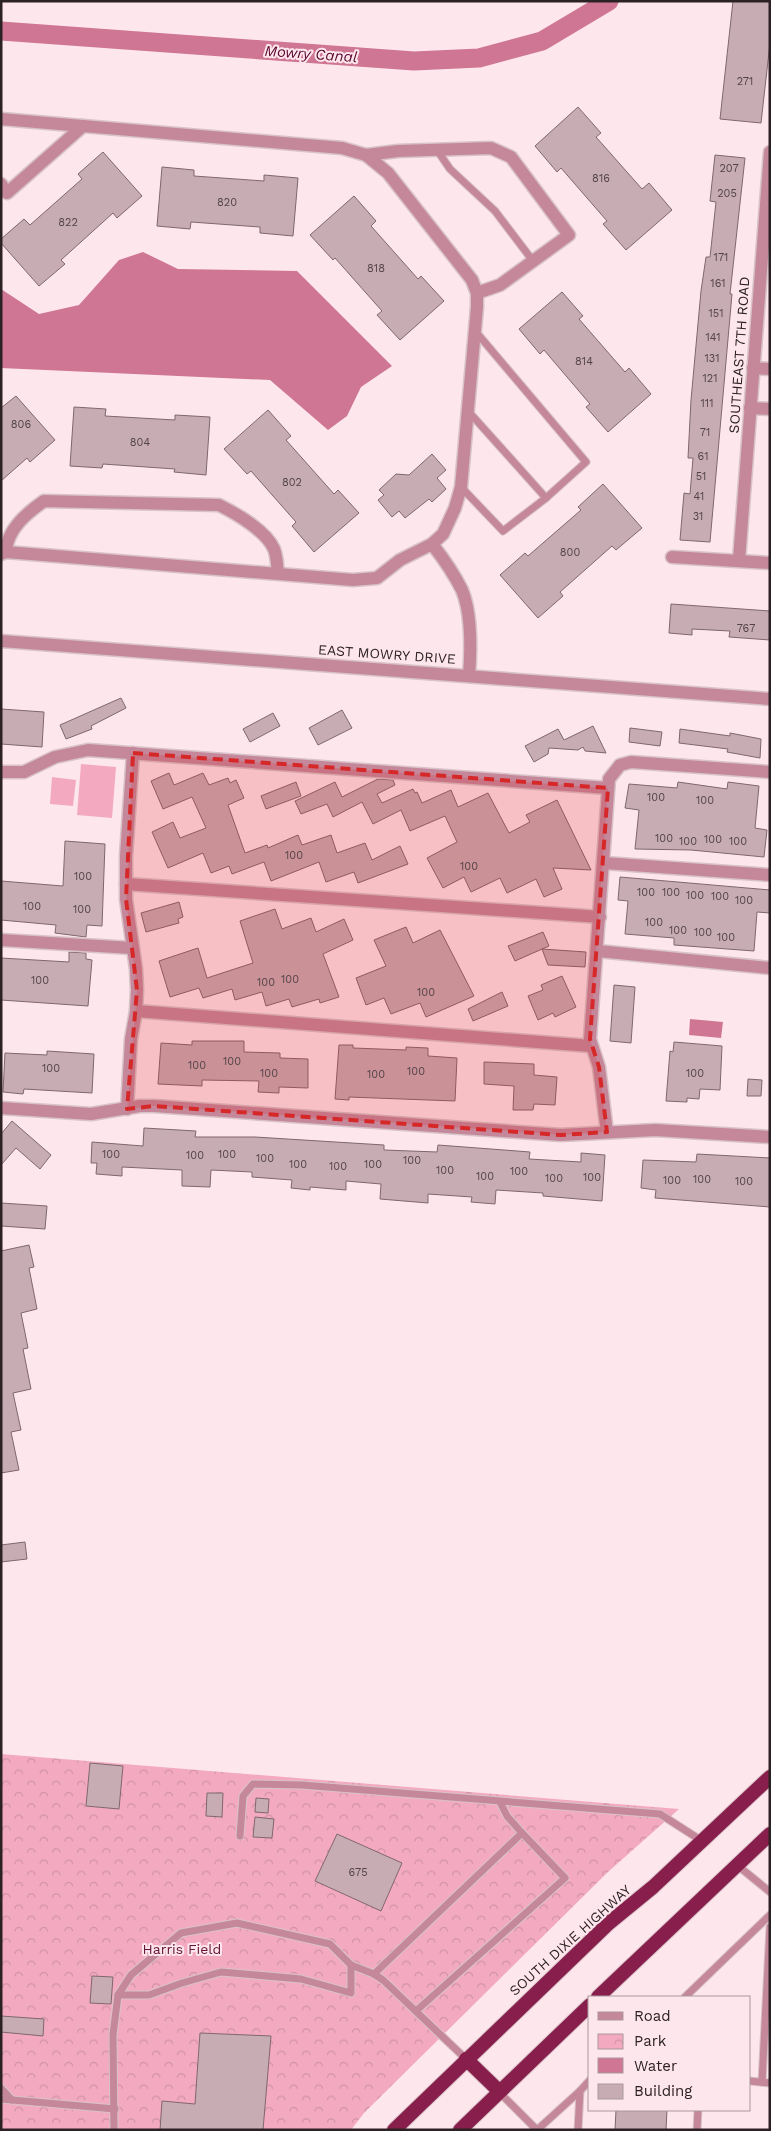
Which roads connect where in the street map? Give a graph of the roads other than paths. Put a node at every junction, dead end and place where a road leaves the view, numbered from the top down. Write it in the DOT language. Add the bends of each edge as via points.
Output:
graph roads {
  1 [pos="1,119"];
  2 [pos="83,126"];
  3 [pos="437,150"];
  4 [pos="770,152"];
  5 [pos="366,155"];
  6 [pos="1,184"];
  7 [pos="767,214"];
  8 [pos="533,262"];
  9 [pos="476,293"];
  10 [pos="475,332"];
  11 [pos="754,368"];
  12 [pos="770,369"];
  13 [pos="750,408"];
  14 [pos="770,409"];
  15 [pos="468,411"];
  16 [pos="461,488"];
  17 [pos="546,498"];
  18 [pos="432,544"];
  19 [pos="4,553"];
  20 [pos="672,558"];
  21 [pos="739,560"];
  22 [pos="770,563"];
  23 [pos="278,573"];
  24 [pos="1,640"];
  25 [pos="470,676"];
  26 [pos="770,699"];
  27 [pos="133,753"];
  28 [pos="1,772"];
  29 [pos="770,772"];
  30 [pos="608,788"];
  31 [pos="604,863"];
  32 [pos="770,874"];
  33 [pos="126,884"];
  34 [pos="600,917"];
  35 [pos="1,940"];
  36 [pos="132,948"];
  37 [pos="598,951"];
  38 [pos="770,968"];
  39 [pos="136,1011"];
  40 [pos="591,1046"];
  41 [pos="1,1108"];
  42 [pos="127,1109"];
  43 [pos="607,1132"];
  44 [pos="770,1138"];
  45 [pos="770,1777"];
  46 [pos="500,1802"];
  47 [pos="522,1833"];
  48 [pos="770,1834"];
  49 [pos="240,1836"];
  50 [pos="702,1841"];
  51 [pos="737,1865"];
  52 [pos="768,1889"];
  53 [pos="770,1915"];
  54 [pos="770,1927"];
  55 [pos="351,1965"];
  56 [pos="374,1974"];
  57 [pos="118,1995"];
  58 [pos="599,1996"];
  59 [pos="686,1996"];
  60 [pos="588,2007"];
  61 [pos="416,2011"];
  62 [pos="466,2059"];
  63 [pos="751,2081"];
  64 [pos="588,2082"];
  65 [pos="766,2082"];
  66 [pos="1,2088"];
  67 [pos="499,2091"];
  68 [pos="580,2091"];
  69 [pos="1,2099"];
  70 [pos="12,2100"];
  71 [pos="116,2109"];
  72 [pos="698,2111"];
  73 [pos="114,2130"];
  74 [pos="394,2130"];
  75 [pos="460,2130"];
  76 [pos="537,2130"];
  77 [pos="578,2130"];
  78 [pos="697,2130"];
  1 -- 2 [label="street"];
  2 -- 5 [label="street" via="342,148"];
  2 -- 6 [label="street" via="7,192"];
  3 -- 5 [label="street"];
  3 -- 8 [label="lane" via="450,169 495,211"];
  3 -- 8 [label="street" via="490,148 511,157 569,235"];
  4 -- 7 [label="street, SOUTHEAST 7TH ROAD"];
  5 -- 9 [label="street" via="388,173 472,280"];
  7 -- 11 [label="street, SOUTHEAST 7TH ROAD"];
  8 -- 9 [label="street" via="500,285"];
  9 -- 10 [label="street"];
  10 -- 15 [label="street"];
  10 -- 17 [label="lane" via="586,462"];
  11 -- 12 [label="street"];
  11 -- 13 [label="street, SOUTHEAST 7TH ROAD"];
  13 -- 14 [label="street"];
  13 -- 21 [label="street, SOUTHEAST 7TH ROAD"];
  15 -- 16 [label="street"];
  15 -- 17 [label="lane"];
  16 -- 17 [label="lane" via="503,531"];
  16 -- 18 [label="street" via="444,534"];
  18 -- 23 [label="street" via="400,560 377,578 353,580"];
  18 -- 25 [label="street" via="462,592 471,648"];
  19 -- 23 [label="street"];
  19 -- 23 [label="street" via="23,516 44,501 219,505 241,516 259,531 274,549"];
  20 -- 21 [label="street"];
  21 -- 22 [label="street"];
  24 -- 25 [label="street, EAST MOWRY DRIVE"];
  25 -- 26 [label="street, EAST MOWRY DRIVE"];
  27 -- 28 [label="street" via="75,751 24,772"];
  27 -- 30 [label="street"];
  27 -- 33 [label="street"];
  29 -- 30 [label="street" via="631,762 615,768"];
  30 -- 31 [label="street"];
  31 -- 32 [label="street"];
  31 -- 34 [label="street"];
  33 -- 34 [label="street"];
  33 -- 36 [label="street"];
  34 -- 37 [label="street"];
  35 -- 36 [label="street"];
  36 -- 39 [label="street"];
  37 -- 38 [label="street"];
  37 -- 40 [label="street"];
  39 -- 40 [label="street"];
  39 -- 42 [label="street"];
  40 -- 43 [label="street" via="599,1067"];
  41 -- 42 [label="street" via="91,1114"];
  42 -- 43 [label="street" via="154,1106 561,1135"];
  43 -- 44 [label="street" via="656,1130"];
  45 -- 50 [label="highway, SOUTH DIXIE HIGHWAY"];
  46 -- 47 [label="lane"];
  46 -- 49 [label="lane" via="302,1785 253,1784 243,1796"];
  46 -- 50 [label="lane" via="660,1814"];
  47 -- 56 [label="lane"];
  47 -- 61 [label="lane" via="565,1878"];
  48 -- 51 [label="highway"];
  50 -- 62 [label="highway, SOUTH DIXIE HIGHWAY" via="653,1888 609,1923"];
  51 -- 52 [label="lane"];
  51 -- 58 [label="highway"];
  53 -- 59 [label="lane"];
  54 -- 65 [label="lane"];
  55 -- 56 [label="lane"];
  55 -- 57 [label="lane" via="351,1993 301,1979 222,1972 150,1995"];
  55 -- 57 [label="lane" via="330,1944 237,1923 181,1933 131,1975"];
  56 -- 61 [label="lane"];
  57 -- 71 [label="lane" via="113,2035"];
  60 -- 67 [label="highway"];
  61 -- 62 [label="lane"];
  62 -- 67 [label="highway"];
  62 -- 74 [label="highway, SOUTH DIXIE HIGHWAY"];
  63 -- 65 [label="lane"];
  64 -- 68 [label="lane"];
  66 -- 70 [label="lane"];
  67 -- 75 [label="highway"];
  67 -- 76 [label="lane"];
  68 -- 76 [label="lane"];
  68 -- 77 [label="lane"];
  69 -- 70 [label="lane"];
  70 -- 71 [label="lane"];
  71 -- 73 [label="lane"];
  72 -- 78 [label="lane"];
}
